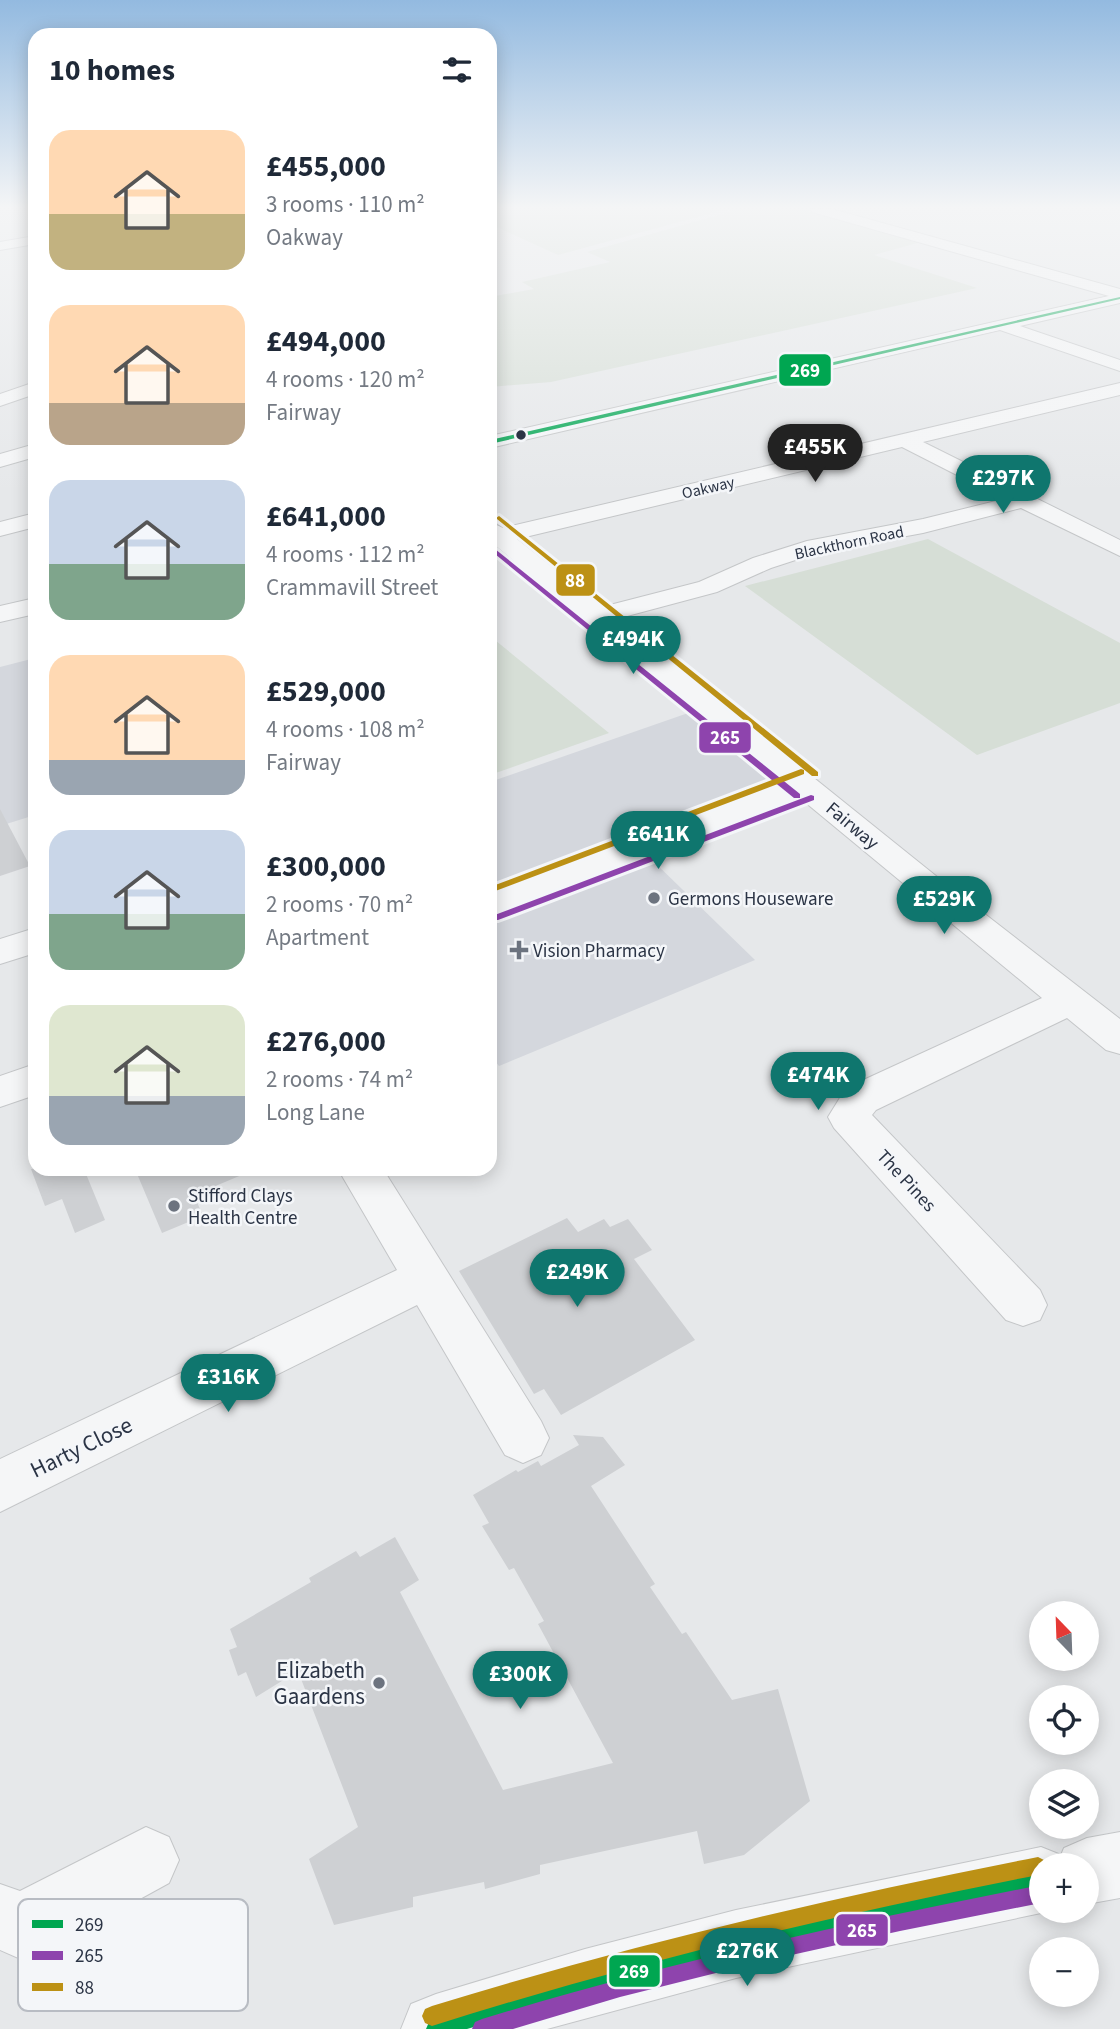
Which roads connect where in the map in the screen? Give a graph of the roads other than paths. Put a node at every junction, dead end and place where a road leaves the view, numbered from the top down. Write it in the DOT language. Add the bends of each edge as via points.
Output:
graph roads {
  1 [pos="1088,304"];
  2 [pos="1001,325"];
  3 [pos="1120,366"];
  4 [pos="1120,388"];
  5 [pos="28,390"];
  6 [pos="0,400"];
  7 [pos="497,440"];
  8 [pos="906,441"];
  9 [pos="28,452"];
  10 [pos="0,461"];
  11 [pos="1022,501"];
  12 [pos="28,522"];
  13 [pos="0,529"];
  14 [pos="497,532"];
  15 [pos="497,534"];
  16 [pos="1120,549"];
  17 [pos="28,608"];
  18 [pos="0,614"];
  19 [pos="598,616"];
  20 [pos="806,786"];
  21 [pos="497,902"];
  22 [pos="28,942"];
  23 [pos="0,952"];
  24 [pos="1072,1000"];
  25 [pos="1120,1040"];
  26 [pos="28,1082"];
  27 [pos="0,1092"];
  28 [pos="364,1176"];
  29 [pos="425,1279"];
  30 [pos="1023,1306"];
  31 [pos="523,1438"];
  32 [pos="0,1486"];
  33 [pos="146,1860"];
  34 [pos="1120,1865"];
  35 [pos="1099,1869"];
  36 [pos="1029,1882"];
  37 [pos="73,1899"];
  38 [pos="0,1917"];
  39 [pos="18,1924"];
  40 [pos="436,2029"];
  1 -- 2 [label="street"];
  2 -- 3 [label="street"];
  2 -- 7 [label="street"];
  4 -- 8 [label="street, Oakway"];
  5 -- 6 [label="street"];
  8 -- 11 [label="street"];
  8 -- 14 [label="street, Oakway"];
  9 -- 10 [label="street"];
  11 -- 16 [label="street"];
  11 -- 19 [label="street, Blackthorn Road" via="815,546 708,587"];
  12 -- 13 [label="street"];
  15 -- 19 [label="street, Fairway"];
  17 -- 18 [label="street"];
  19 -- 20 [label="street, Fairway"];
  20 -- 21 [label="street"];
  20 -- 24 [label="street, Fairway"];
  22 -- 23 [label="street"];
  24 -- 25 [label="street, Fairway"];
  24 -- 30 [label="street, The Pines" via="861,1100 849,1117"];
  26 -- 27 [label="street"];
  28 -- 29 [label="street"];
  29 -- 31 [label="street"];
  29 -- 32 [label="street, Harty Close"];
  33 -- 37 [label="street"];
  34 -- 35 [label="street"];
  36 -- 40 [label="street" via="887,1909 584,1982"];
  38 -- 39 [label="street"];
}
